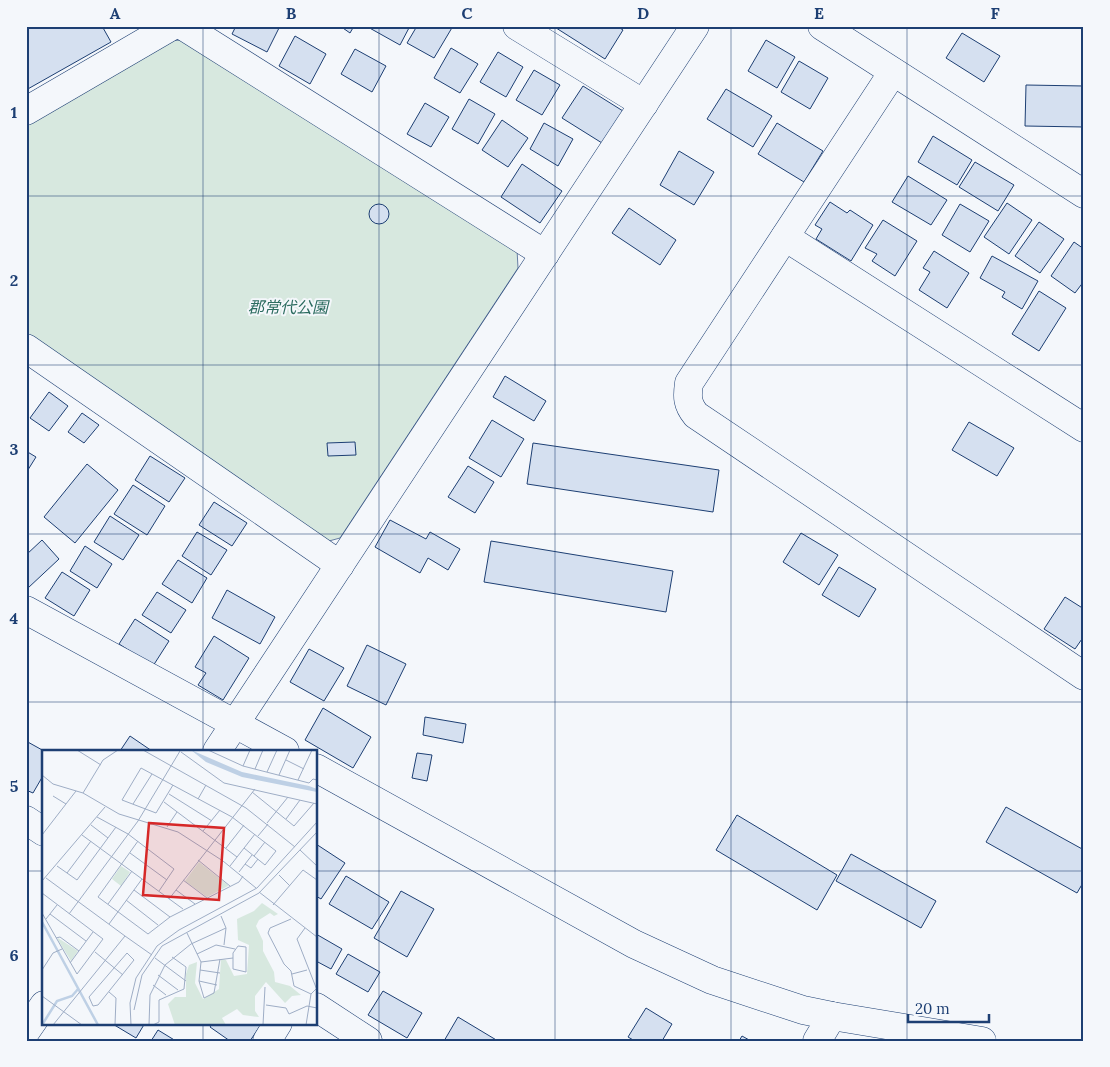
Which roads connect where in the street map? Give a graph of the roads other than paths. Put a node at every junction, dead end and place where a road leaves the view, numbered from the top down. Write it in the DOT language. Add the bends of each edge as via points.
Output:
graph roads {
  1 [pos="172,26"];
  2 [pos="183,26"];
  3 [pos="517,26"];
  4 [pos="695,26"];
  5 [pos="822,26"];
  6 [pos="893,72"];
  7 [pos="644,104"];
  8 [pos="26,111"];
  9 [pos="1084,194"];
  10 [pos="785,236"];
  11 [pos="545,254"];
  12 [pos="26,348"];
  13 [pos="1084,428"];
  14 [pos="340,565"];
  15 [pos="26,610"];
  16 [pos="1084,676"];
  17 [pos="235,723"];
  18 [pos="217,750"];
  19 [pos="283,750"];
  20 [pos="318,769"];
  21 [pos="26,820"];
  22 [pos="42,831"];
  23 [pos="318,1008"];
  24 [pos="42,1009"];
  25 [pos="832,1016"];
  26 [pos="277,1024"];
  27 [pos="26,1031"];
  28 [pos="266,1041"];
  29 [pos="368,1041"];
  30 [pos="817,1041"];
  31 [pos="982,1041"];
  1 -- 8 [label="street"];
  2 -- 11 [label="street"];
  3 -- 7 [label="street"];
  4 -- 7 [label="street"];
  5 -- 6 [label="street"];
  6 -- 9 [label="street"];
  6 -- 10 [label="street"];
  7 -- 11 [label="street"];
  10 -- 13 [label="street"];
  10 -- 16 [label="street" via="689,383 689,407 696,415"];
  11 -- 14 [label="street"];
  12 -- 14 [label="street"];
  14 -- 17 [label="street"];
  15 -- 17 [label="street"];
  17 -- 18 [label="street"];
  17 -- 19 [label="street"];
  20 -- 25 [label="street" via="674,964 803,1010"];
  21 -- 22 [label="street"];
  23 -- 29 [label="street"];
  24 -- 27 [label="street"];
  25 -- 30 [label="street"];
  25 -- 31 [label="street"];
  26 -- 28 [label="street"];
}
